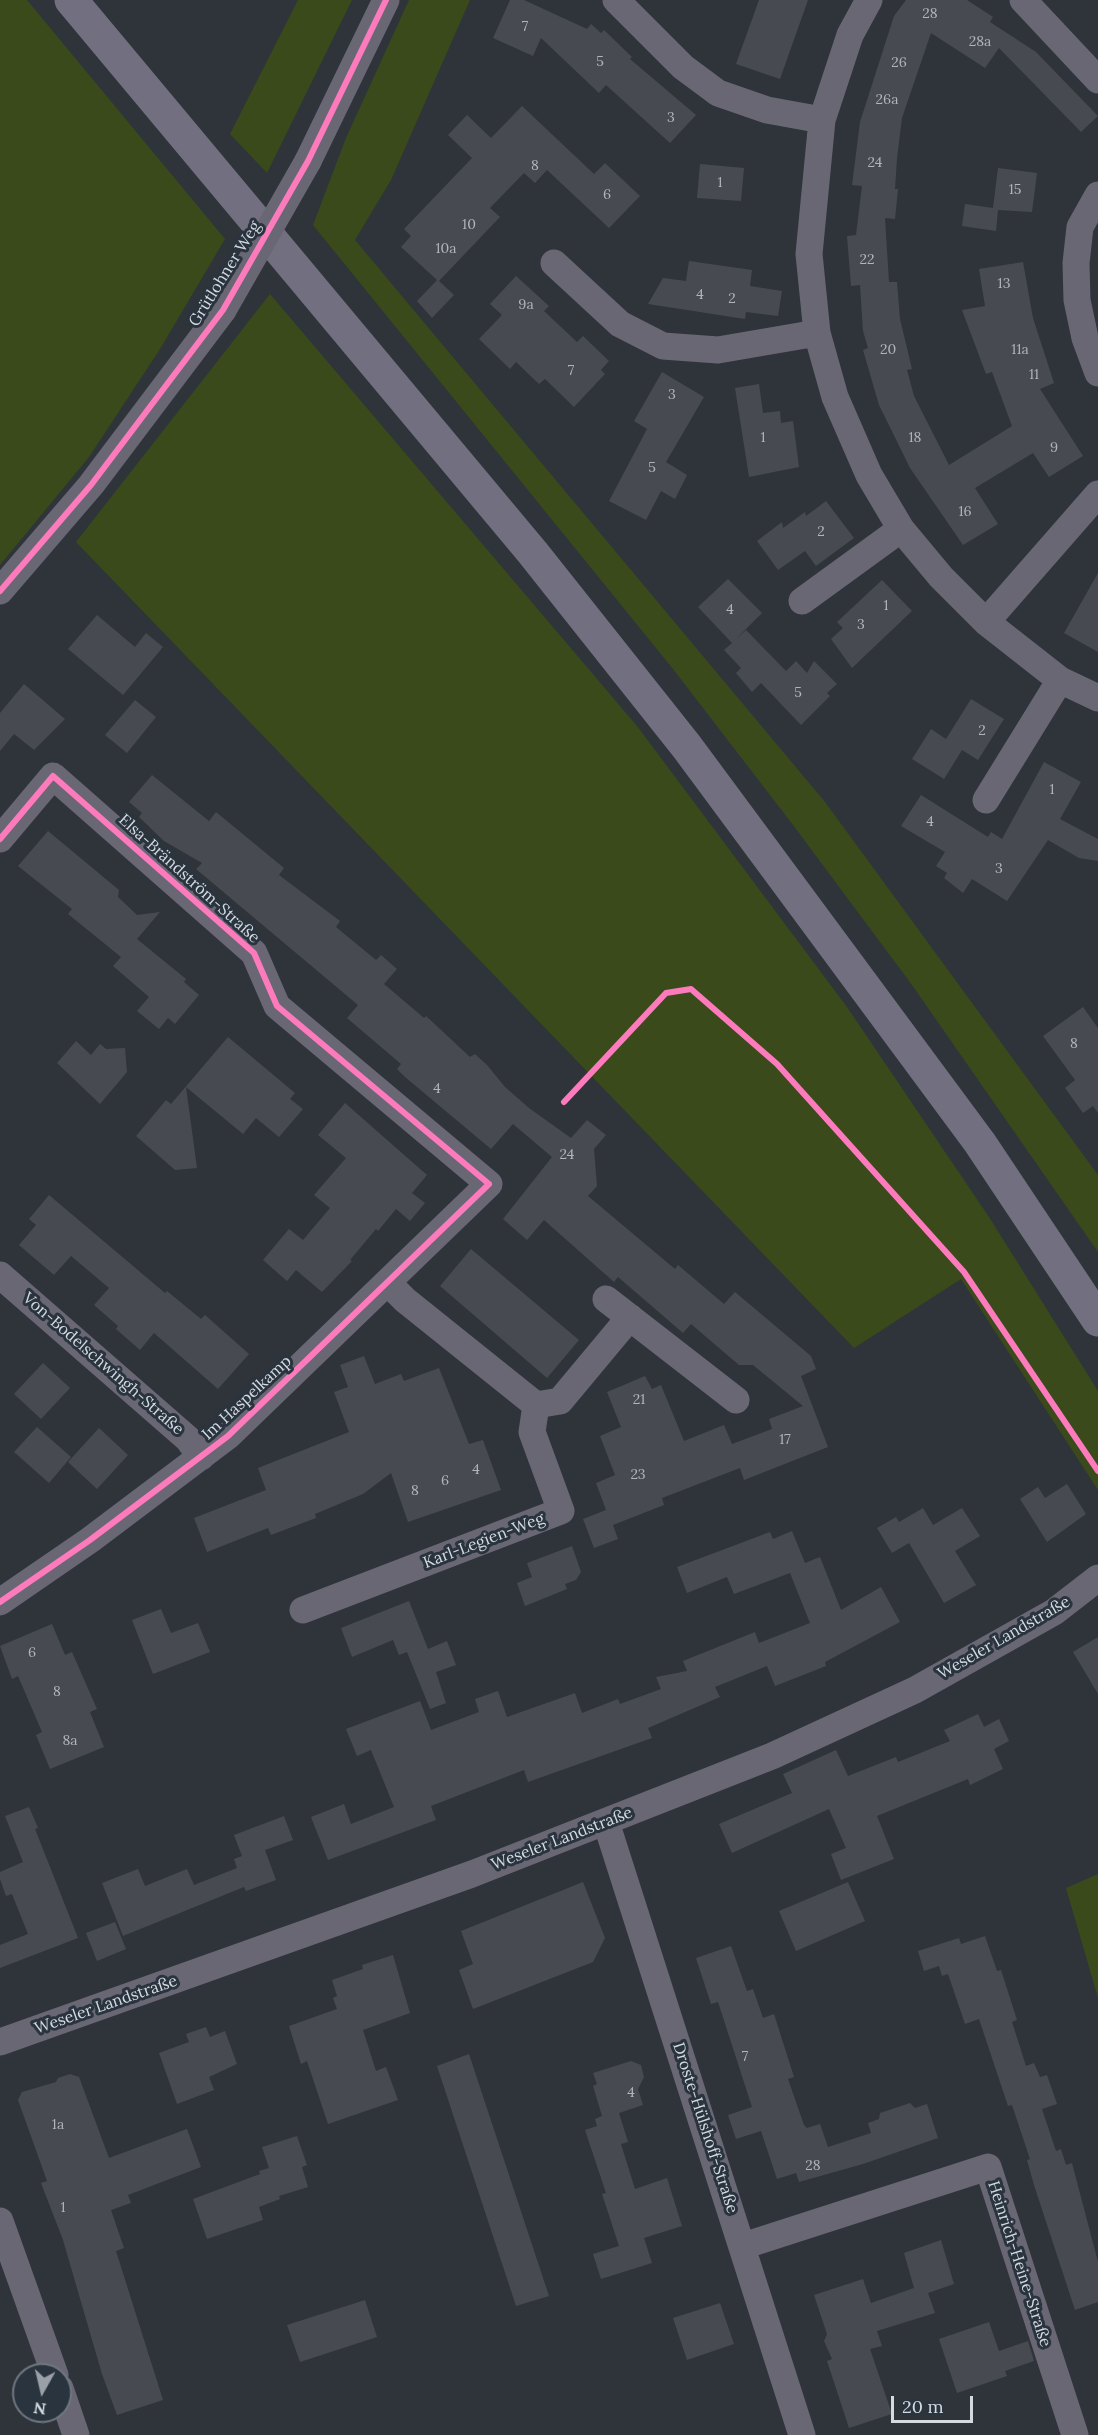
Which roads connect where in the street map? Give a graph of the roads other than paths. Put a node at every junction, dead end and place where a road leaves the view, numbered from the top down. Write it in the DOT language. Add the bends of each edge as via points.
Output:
graph roads {
  1 [pos="71,0"];
  2 [pos="386,0"];
  3 [pos="616,0"];
  4 [pos="869,0"];
  5 [pos="1023,0"];
  6 [pos="1094,68"];
  7 [pos="822,120"];
  8 [pos="1098,195"];
  9 [pos="554,263"];
  10 [pos="817,333"];
  11 [pos="1098,373"];
  12 [pos="1098,494"];
  13 [pos="901,529"];
  14 [pos="0,591"];
  15 [pos="801,601"];
  16 [pos="986,622"];
  17 [pos="1060,680"];
  18 [pos="1098,698"];
  19 [pos="986,800"];
  20 [pos="0,839"];
  21 [pos="489,1184"];
  22 [pos="0,1275"];
  23 [pos="388,1283"];
  24 [pos="606,1299"];
  25 [pos="630,1317"];
  26 [pos="1098,1320"];
  27 [pos="736,1400"];
  28 [pos="536,1405"];
  29 [pos="201,1457"];
  30 [pos="1098,1578"];
  31 [pos="0,1602"];
  32 [pos="303,1610"];
  33 [pos="606,1822"];
  34 [pos="0,2042"];
  35 [pos="0,2221"];
  36 [pos="743,2246"];
  37 [pos="51,2363"];
  38 [pos="802,2435"];
  39 [pos="1074,2435"];
  1 -- 26 [label="main road" via="533,554 687,747 980,1143"];
  2 -- 14 [label="street, Grütlohner Weg, bridge" via="308,161 223,310 91,485"];
  3 -- 7 [label="street" via="683,67 718,93 767,110"];
  4 -- 7 [label="street" via="850,35"];
  5 -- 6 [label="street"];
  7 -- 10 [label="street" via="809,254"];
  8 -- 11 [label="street" via="1080,227 1076,263 1077,300"];
  9 -- 10 [label="street" via="621,324 663,346 718,350"];
  10 -- 13 [label="street" via="840,406 869,475"];
  12 -- 16 [label="street"];
  13 -- 15 [label="street"];
  13 -- 16 [label="street"];
  16 -- 17 [label="street"];
  17 -- 18 [label="street"];
  17 -- 19 [label="street"];
  20 -- 21 [label="street, Elsa-Brändström-Straße" via="53,776 254,953 277,1006"];
  21 -- 23 [label="street, Im Haspelkamp"];
  22 -- 29 [label="street, Von-Bodelschwingh-Straße" via="188,1439"];
  23 -- 28 [label="street"];
  23 -- 29 [label="street, Im Haspelkamp" via="228,1437"];
  24 -- 25 [label="street"];
  25 -- 27 [label="street"];
  25 -- 28 [label="street" via="560,1401"];
  28 -- 32 [label="street, Karl-Legien-Weg" via="532,1432 561,1511"];
  29 -- 31 [label="street, Im Haspelkamp"];
  30 -- 33 [label="street, Weseler Landstraße" via="1054,1612 915,1690 777,1753"];
  33 -- 34 [label="street, Weseler Landstraße" via="472,1874"];
  33 -- 36 [label="street, Droste-Hülshoff-Straße"];
  35 -- 37 [label="street"];
  36 -- 38 [label="street, Droste-Hülshoff-Straße"];
  36 -- 39 [label="street, Heinrich-Heine-Straße" via="988,2167"];
}
